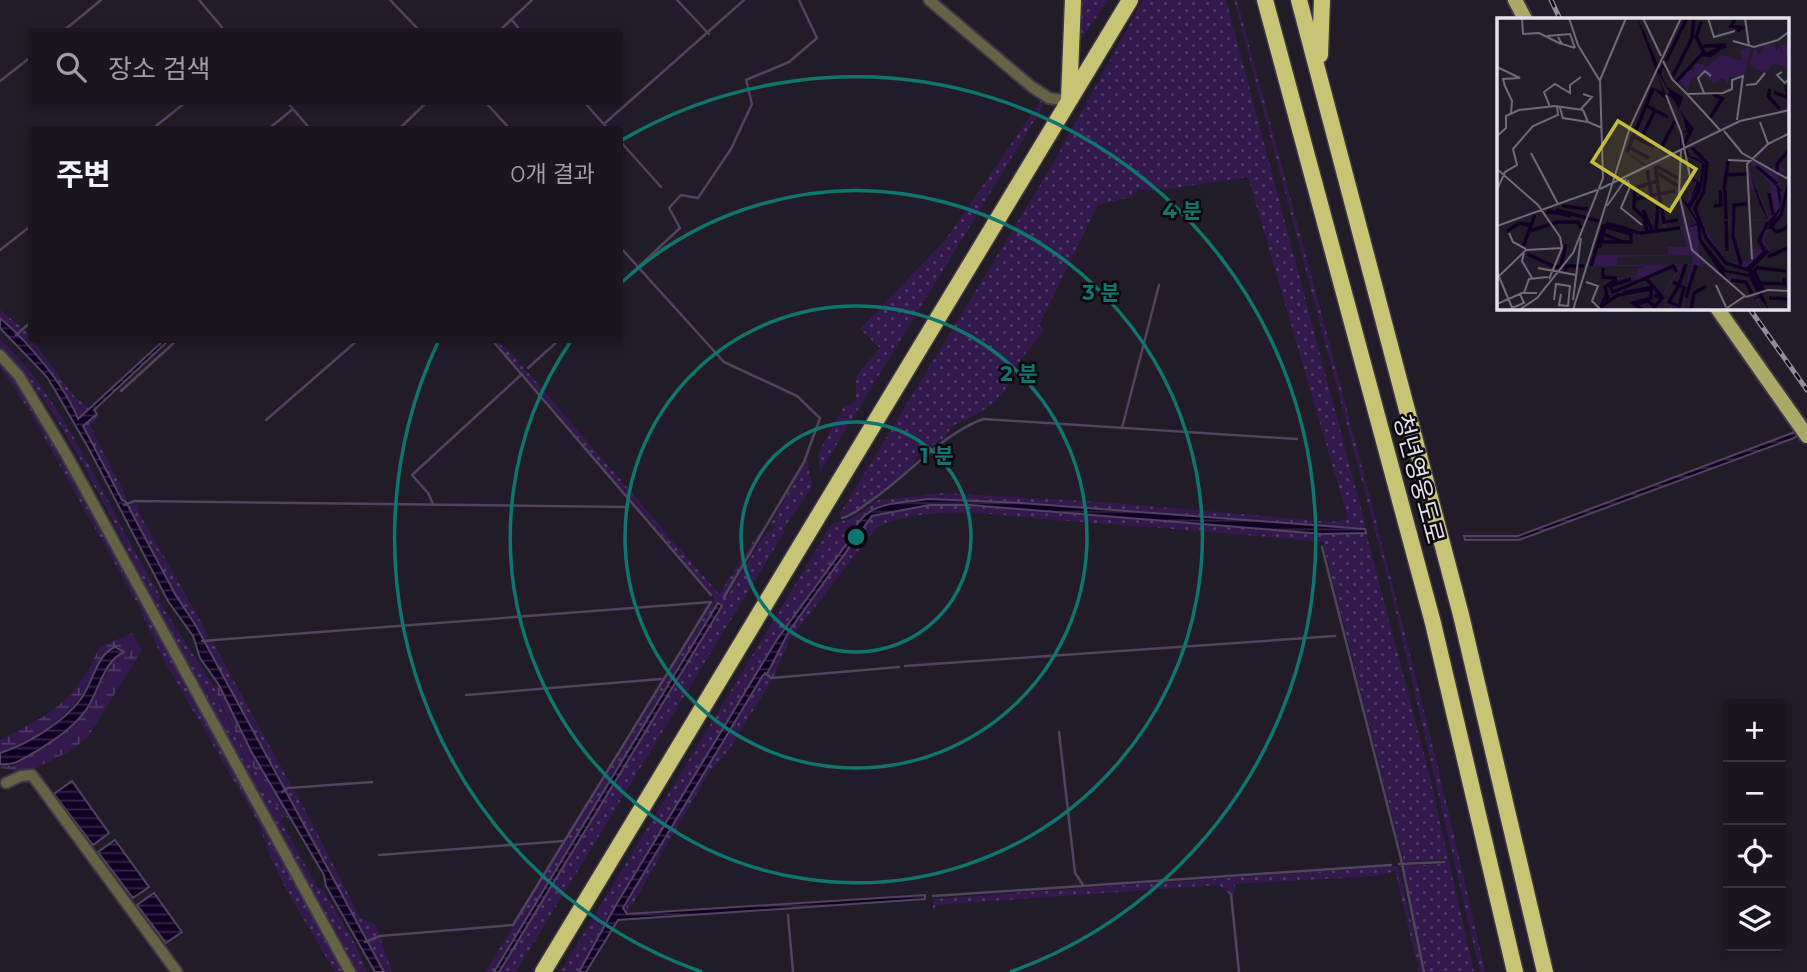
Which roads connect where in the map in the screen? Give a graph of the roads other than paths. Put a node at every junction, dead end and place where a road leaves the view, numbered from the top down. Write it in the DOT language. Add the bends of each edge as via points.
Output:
graph roads {
  1 [pos="929,0"];
  2 [pos="1073,0"];
  3 [pos="1130,0"];
  4 [pos="1265,0"];
  5 [pos="1299,0"];
  6 [pos="1322,0"];
  7 [pos="1515,0"];
  8 [pos="1524,18"];
  9 [pos="1321,78"];
  10 [pos="1069,101"];
  11 [pos="1718,310"];
  12 [pos="0,355"];
  13 [pos="1805,433"];
  14 [pos="6,783"];
  15 [pos="177,972"];
  16 [pos="350,972"];
  17 [pos="542,972"];
  18 [pos="1515,972"];
  19 [pos="1545,972"];
  1 -- 10 [label="street" via="1032,87 1049,98"];
  2 -- 10 [label="highway"];
  3 -- 10 [label="highway"];
  4 -- 18 [label="highway, 청년영웅도로" via="1429,610"];
  5 -- 9 [label="highway, 청년영웅도로"];
  6 -- 9 [label="highway"];
  7 -- 8 [label="main road"];
  9 -- 19 [label="highway, 청년영웅도로" via="1458,602"];
  10 -- 17 [label="highway"];
  11 -- 13 [label="main road"];
  12 -- 16 [label="street" via="19,376 66,454"];
  14 -- 15 [label="street" via="32,775"];
}
